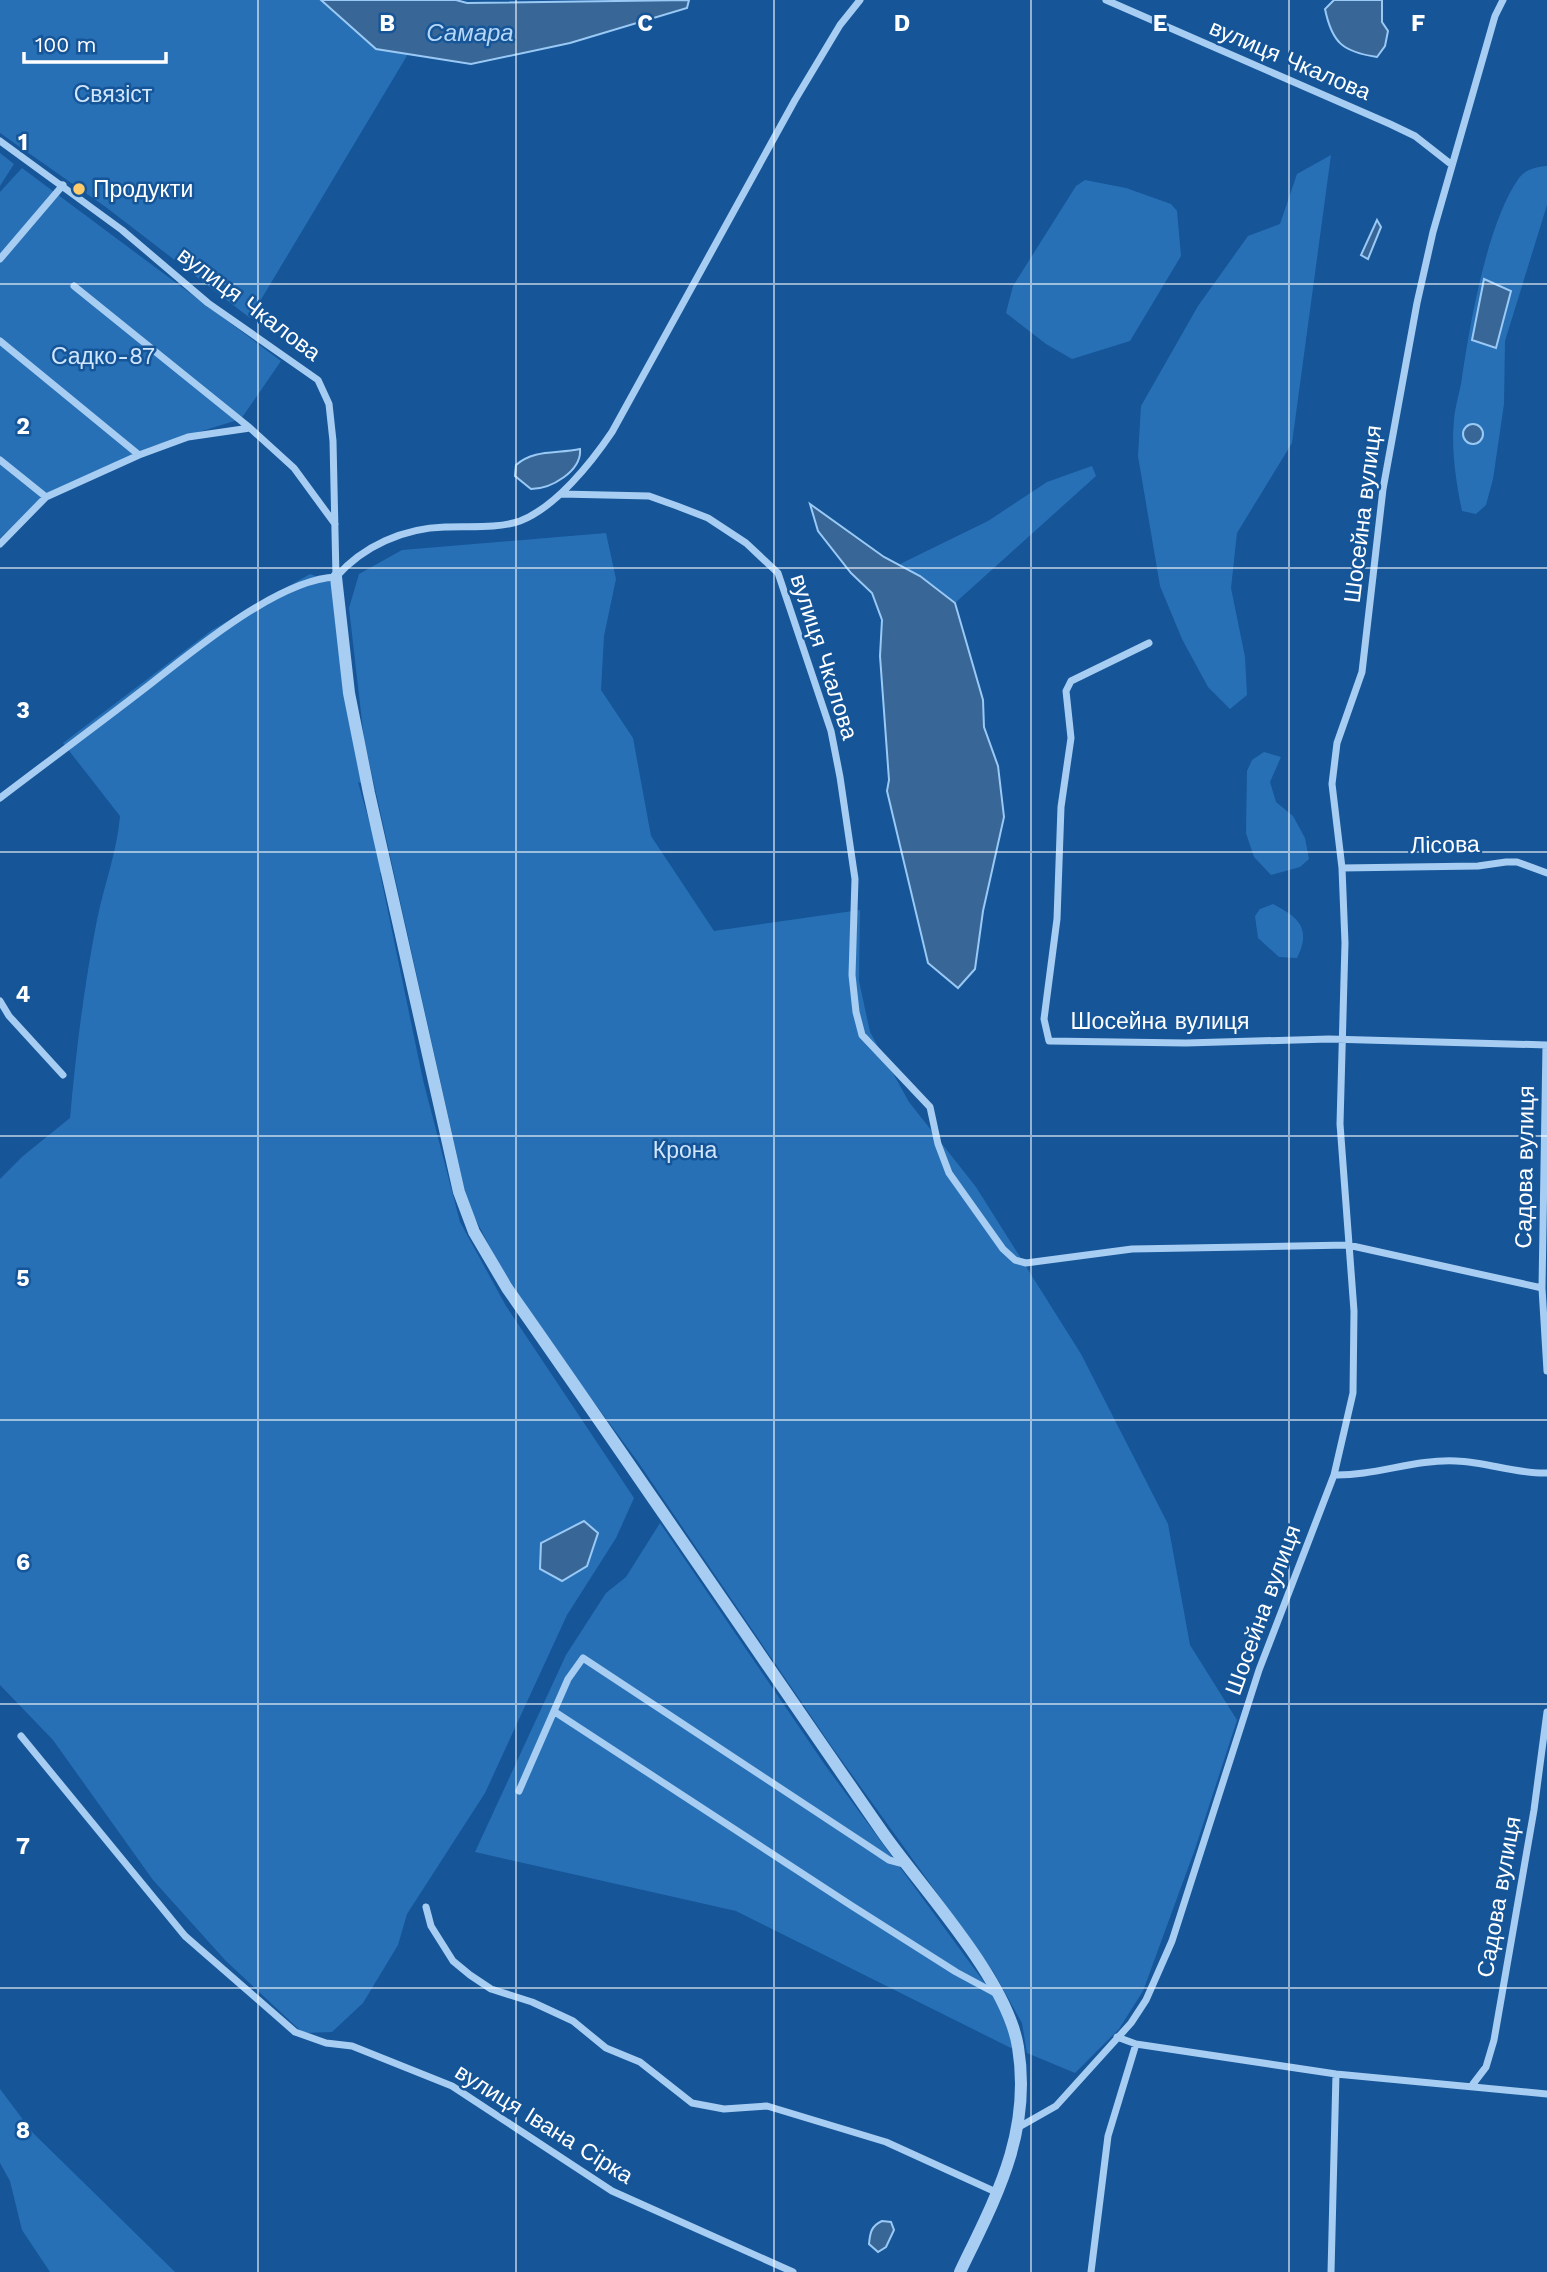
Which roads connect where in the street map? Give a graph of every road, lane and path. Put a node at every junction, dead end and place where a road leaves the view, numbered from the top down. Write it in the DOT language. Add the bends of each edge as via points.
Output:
graph roads {
  1 [pos="860,0"];
  2 [pos="1106,0"];
  3 [pos="1503,0"];
  4 [pos="0,141"];
  5 [pos="1452,165"];
  6 [pos="64,185"];
  7 [pos="0,259"];
  8 [pos="74,286"];
  9 [pos="0,341"];
  10 [pos="250,428"];
  11 [pos="139,455"];
  12 [pos="0,460"];
  13 [pos="561,494"];
  14 [pos="46,497"];
  15 [pos="335,524"];
  16 [pos="0,544"];
  17 [pos="336,577"];
  18 [pos="1149,643"];
  19 [pos="0,798"];
  20 [pos="1342,868"];
  21 [pos="1547,873"];
  22 [pos="0,1001"];
  23 [pos="1343,1041"];
  24 [pos="1546,1045"];
  25 [pos="63,1075"];
  26 [pos="1348,1245"];
  27 [pos="1542,1288"];
  28 [pos="1547,1371"];
  29 [pos="1547,1473"];
  30 [pos="1334,1475"];
  31 [pos="555,1712"];
  32 [pos="1547,1712"];
  33 [pos="21,1736"];
  34 [pos="519,1791"];
  35 [pos="905,1864"];
  36 [pos="426,1907"];
  37 [pos="999,1994"];
  38 [pos="1117,2037"];
  39 [pos="1136,2044"];
  40 [pos="1336,2074"];
  41 [pos="1473,2084"];
  42 [pos="1547,2094"];
  43 [pos="1019,2127"];
  44 [pos="998,2193"];
  45 [pos="793,2272"];
  46 [pos="960,2272"];
  47 [pos="1091,2272"];
  48 [pos="1331,2272"];
  1 -- 13 [label="street" via="795,100 612,432"];
  2 -- 5 [label="street, вулиця Чкалова" via="1390,124 1415,136"];
  3 -- 5 [label="street, Шосейна вулиця"];
  4 -- 6 [label="street, вулиця Чкалова"];
  5 -- 20 [label="street, Шосейна вулиця" via="1397,399 1362,672 1337,743 1332,784"];
  6 -- 7 [label="street"];
  6 -- 15 [label="street, вулиця Чкалова" via="208,303 318,380 330,416"];
  8 -- 10 [label="street"];
  9 -- 11 [label="street"];
  10 -- 11 [label="street" via="188,437"];
  10 -- 15 [label="street" via="294,468"];
  11 -- 14 [label="street"];
  12 -- 14 [label="street"];
  13 -- 17 [label="street" via="521,521 404,534 368,549"];
  13 -- 26 [label="street, вулиця Чкалова" via="649,496 677,506 708,518 746,543 778,573 831,731 855,879 852,975 862,1035 930,1107 949,1173 1003,1249 1026,1263 1132,1248"];
  14 -- 16 [label="street"];
  15 -- 17 [label="street, вулиця Чкалова"];
  17 -- 19 [label="street" via="316,578 290,590 198,646"];
  17 -- 35 [label="street" via="349,693 369,793 459,1192 474,1232 507,1288"];
  18 -- 23 [label="street, Шосейна вулиця" via="1071,681 1066,691 1071,738 1044,1019 1049,1041"];
  20 -- 21 [label="street, Лісова" via="1517,862"];
  20 -- 23 [label="street, Шосейна вулиця"];
  22 -- 25 [label="street"];
  23 -- 24 [label="street, Шосейна вулиця"];
  23 -- 26 [label="street, Шосейна вулиця" via="1340,1124"];
  24 -- 27 [label="street, Садова вулиця"];
  26 -- 27 [label="street, Садова вулиця"];
  26 -- 30 [label="street, Шосейна вулиця" via="1354,1311 1353,1393"];
  27 -- 28 [label="street, Садова вулиця"];
  29 -- 30 [label="street" via="1459,1461"];
  30 -- 38 [label="street, Шосейна вулиця" via="1259,1670 1172,1941 1146,2000"];
  31 -- 34 [label="street"];
  31 -- 35 [label="street" via="568,1679 583,1658 889,1860"];
  31 -- 37 [label="street" via="956,1972"];
  32 -- 41 [label="street, Садова вулиця" via="1494,2040 1486,2067"];
  33 -- 45 [label="street, вулиця Івана Сірка" via="184,1936 295,2032 352,2046 452,2086 611,2191"];
  35 -- 37 [label="street"];
  36 -- 44 [label="street" via="431,1926 453,1961 470,1975 491,1989 573,2021 606,2048 640,2062 692,2104 724,2109 767,2106 886,2142"];
  37 -- 43 [label="street" via="1018,2044 1022,2078"];
  38 -- 39 [label="street"];
  38 -- 43 [label="street, Шосейна вулиця" via="1056,2106"];
  39 -- 40 [label="street"];
  39 -- 47 [label="street" via="1108,2136"];
  40 -- 41 [label="street"];
  40 -- 48 [label="street"];
  41 -- 42 [label="street"];
  43 -- 44 [label="street"];
  44 -- 46 [label="street"];
}
